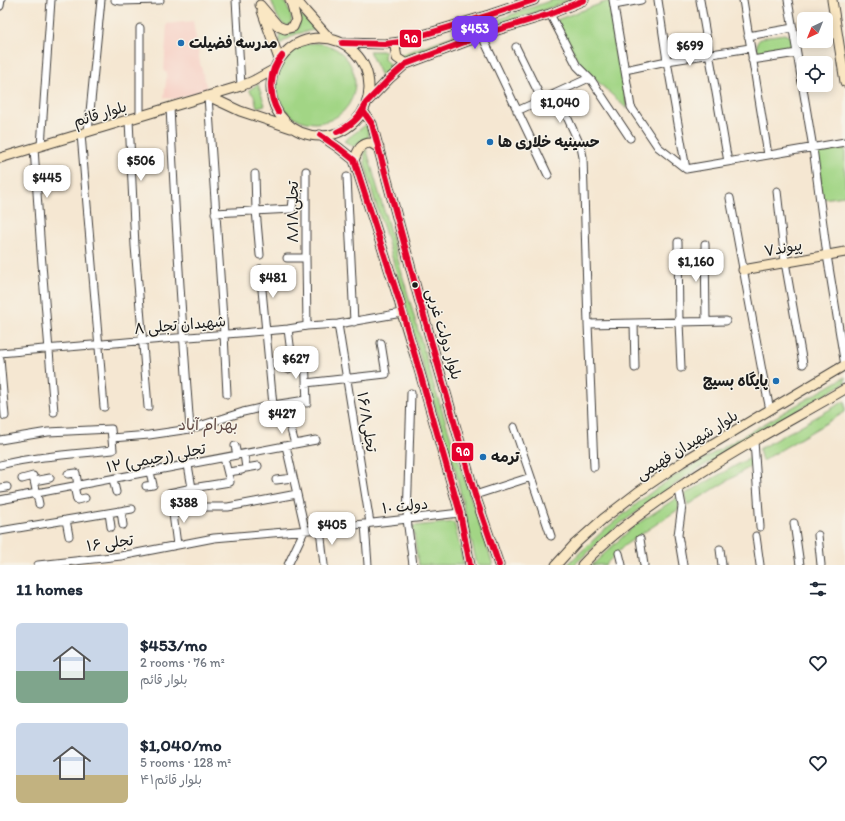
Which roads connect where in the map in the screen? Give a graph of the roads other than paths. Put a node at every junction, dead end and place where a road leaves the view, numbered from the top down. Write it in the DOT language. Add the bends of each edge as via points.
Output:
graph roads {
  1 [pos="1,0"];
  2 [pos="51,0"];
  3 [pos="101,0"];
  4 [pos="115,0"];
  5 [pos="160,0"];
  6 [pos="236,0"];
  7 [pos="290,0"];
  8 [pos="296,0"];
  9 [pos="534,0"];
  10 [pos="584,0"];
  11 [pos="641,0"];
  12 [pos="658,0"];
  13 [pos="700,0"];
  14 [pos="743,0"];
  15 [pos="788,0"];
  16 [pos="832,0"];
  17 [pos="523,2"];
  18 [pos="259,3"];
  19 [pos="614,3"];
  20 [pos="0,6"];
  21 [pos="550,14"];
  22 [pos="140,28"];
  23 [pos="793,28"];
  24 [pos="837,34"];
  25 [pos="833,35"];
  26 [pos="482,36"];
  27 [pos="748,36"];
  28 [pos="330,39"];
  29 [pos="795,41"];
  30 [pos="400,42"];
  31 [pos="342,43"];
  32 [pos="516,47"];
  33 [pos="750,48"];
  34 [pos="797,53"];
  35 [pos="710,54"];
  36 [pos="279,59"];
  37 [pos="752,60"];
  38 [pos="667,61"];
  39 [pos="406,64"];
  40 [pos="274,70"];
  41 [pos="625,70"];
  42 [pos="589,78"];
  43 [pos="845,82"];
  44 [pos="241,86"];
  45 [pos="556,93"];
  46 [pos="208,96"];
  47 [pos="542,100"];
  48 [pos="170,107"];
  49 [pos="364,107"];
  50 [pos="517,111"];
  51 [pos="140,116"];
  52 [pos="129,120"];
  53 [pos="298,130"];
  54 [pos="85,133"];
  55 [pos="320,135"];
  56 [pos="630,138"];
  57 [pos="845,142"];
  58 [pos="38,147"];
  59 [pos="379,148"];
  60 [pos="813,148"];
  61 [pos="768,155"];
  62 [pos="0,158"];
  63 [pos="354,160"];
  64 [pos="728,162"];
  65 [pos="686,169"];
  66 [pos="306,171"];
  67 [pos="255,174"];
  68 [pos="548,175"];
  69 [pos="347,177"];
  70 [pos="776,191"];
  71 [pos="730,198"];
  72 [pos="293,200"];
  73 [pos="256,210"];
  74 [pos="215,213"];
  75 [pos="678,242"];
  76 [pos="705,244"];
  77 [pos="845,252"];
  78 [pos="260,255"];
  79 [pos="827,255"];
  80 [pos="287,258"];
  81 [pos="306,258"];
  82 [pos="785,262"];
  83 [pos="260,269"];
  84 [pos="744,270"];
  85 [pos="402,313"];
  86 [pos="358,321"];
  87 [pos="706,321"];
  88 [pos="726,321"];
  89 [pos="679,322"];
  90 [pos="634,323"];
  91 [pos="338,324"];
  92 [pos="588,324"];
  93 [pos="307,326"];
  94 [pos="288,329"];
  95 [pos="266,330"];
  96 [pos="224,334"];
  97 [pos="183,337"];
  98 [pos="143,340"];
  99 [pos="381,343"];
  100 [pos="99,345"];
  101 [pos="49,349"];
  102 [pos="0,353"];
  103 [pos="305,356"];
  104 [pos="0,359"];
  105 [pos="803,364"];
  106 [pos="845,366"];
  107 [pos="635,368"];
  108 [pos="681,368"];
  109 [pos="288,369"];
  110 [pos="347,379"];
  111 [pos="306,383"];
  112 [pos="845,389"];
  113 [pos="411,393"];
  114 [pos="227,394"];
  115 [pos="273,405"];
  116 [pos="104,407"];
  117 [pos="148,407"];
  118 [pos="770,410"];
  119 [pos="54,412"];
  120 [pos="5,416"];
  121 [pos="288,419"];
  122 [pos="514,427"];
  123 [pos="190,429"];
  124 [pos="112,438"];
  125 [pos="0,440"];
  126 [pos="316,440"];
  127 [pos="754,441"];
  128 [pos="295,444"];
  129 [pos="235,446"];
  130 [pos="286,446"];
  131 [pos="240,455"];
  132 [pos="224,458"];
  133 [pos="0,465"];
  134 [pos="188,465"];
  135 [pos="258,466"];
  136 [pos="594,466"];
  137 [pos="242,470"];
  138 [pos="150,472"];
  139 [pos="228,472"];
  140 [pos="68,474"];
  141 [pos="531,477"];
  142 [pos="34,478"];
  143 [pos="50,478"];
  144 [pos="293,478"];
  145 [pos="22,479"];
  146 [pos="113,479"];
  147 [pos="276,480"];
  148 [pos="76,486"];
  149 [pos="146,486"];
  150 [pos="192,488"];
  151 [pos="678,488"];
  152 [pos="116,492"];
  153 [pos="37,493"];
  154 [pos="169,493"];
  155 [pos="297,494"];
  156 [pos="475,495"];
  157 [pos="85,498"];
  158 [pos="0,500"];
  159 [pos="39,504"];
  160 [pos="172,506"];
  161 [pos="197,507"];
  162 [pos="132,509"];
  163 [pos="121,511"];
  164 [pos="109,513"];
  165 [pos="460,513"];
  166 [pos="407,519"];
  167 [pos="66,520"];
  168 [pos="794,523"];
  169 [pos="367,524"];
  170 [pos="124,525"];
  171 [pos="111,527"];
  172 [pos="760,527"];
  173 [pos="320,529"];
  174 [pos="305,530"];
  175 [pos="0,531"];
  176 [pos="818,535"];
  177 [pos="69,536"];
  178 [pos="551,536"];
  179 [pos="756,536"];
  180 [pos="640,539"];
  181 [pos="177,545"];
  182 [pos="720,549"];
  183 [pos="619,553"];
  184 [pos="58,564"];
  185 [pos="38,565"];
  186 [pos="288,565"];
  187 [pos="324,565"];
  188 [pos="368,565"];
  189 [pos="413,565"];
  190 [pos="470,565"];
  191 [pos="499,565"];
  192 [pos="556,565"];
  193 [pos="582,565"];
  194 [pos="622,565"];
  195 [pos="644,565"];
  196 [pos="683,565"];
  197 [pos="722,565"];
  198 [pos="760,565"];
  199 [pos="800,565"];
  200 [pos="821,565"];
  1 -- 20 [label="street"];
  2 -- 58 [label="street"];
  3 -- 54 [label="street"];
  4 -- 5 [label="street"];
  6 -- 44 [label="street"];
  7 -- 18 [label="main road" via="296,20 293,27 285,29 278,26"];
  8 -- 28 [label="main road"];
  9 -- 17 [label="main road"];
  10 -- 21 [label="main road"];
  11 -- 19 [label="street"];
  12 -- 38 [label="street"];
  13 -- 35 [label="street"];
  14 -- 27 [label="street"];
  15 -- 23 [label="street"];
  16 -- 24 [label="main road"];
  17 -- 30 [label="main road"];
  18 -- 36 [label="main road"];
  19 -- 41 [label="street"];
  21 -- 26 [label="main road"];
  21 -- 42 [label="street" via="577,66"];
  22 -- 51 [label="street"];
  23 -- 27 [label="street"];
  23 -- 29 [label="street"];
  24 -- 25 [label="street"];
  24 -- 43 [label="main road"];
  26 -- 39 [label="main road"];
  26 -- 50 [label="street"];
  27 -- 33 [label="street"];
  28 -- 31 [label="main road"];
  28 -- 36 [label="main road" via="307,39 286,50"];
  29 -- 34 [label="street"];
  30 -- 31 [label="main road"];
  30 -- 39 [label="main road" via="395,47 397,58"];
  31 -- 49 [label="main road" via="351,49 365,68 368,92"];
  32 -- 47 [label="street"];
  33 -- 35 [label="street"];
  33 -- 37 [label="street"];
  34 -- 37 [label="street"];
  34 -- 60 [label="street"];
  35 -- 38 [label="street"];
  35 -- 64 [label="street"];
  36 -- 40 [label="main road"];
  37 -- 61 [label="street"];
  38 -- 41 [label="street"];
  38 -- 65 [label="street"];
  39 -- 49 [label="main road" via="389,78"];
  40 -- 44 [label="main road, بلوار قائم"];
  40 -- 53 [label="main road" via="271,82 274,105 288,124"];
  41 -- 65 [label="street" via="632,107 658,146"];
  42 -- 45 [label="street"];
  42 -- 56 [label="street"];
  44 -- 46 [label="main road, بلوار قائم"];
  45 -- 47 [label="street"];
  45 -- 92 [label="street" via="581,147 583,157"];
  46 -- 48 [label="main road, بلوار قائم"];
  46 -- 53 [label="main road" via="240,111"];
  46 -- 74 [label="street"];
  47 -- 50 [label="street"];
  48 -- 51 [label="main road, بلوار قائم"];
  48 -- 97 [label="street"];
  49 -- 55 [label="main road" via="353,123 343,130"];
  49 -- 59 [label="main road, بلوار دولت غربی"];
  50 -- 68 [label="street"];
  51 -- 52 [label="main road, بلوار قائم"];
  52 -- 54 [label="main road, بلوار قائم"];
  52 -- 98 [label="street" via="135,246"];
  53 -- 55 [label="main road"];
  54 -- 58 [label="main road, بلوار قائم"];
  54 -- 100 [label="street" via="90,240"];
  55 -- 63 [label="main road"];
  57 -- 60 [label="street"];
  58 -- 62 [label="main road, بلوار قائم"];
  58 -- 101 [label="street" via="41,252"];
  59 -- 63 [label="main road" via="371,143 364,144"];
  59 -- 156 [label="main road, بلوار دولت غربی"];
  60 -- 61 [label="street"];
  60 -- 79 [label="street"];
  61 -- 64 [label="street"];
  63 -- 85 [label="main road"];
  64 -- 65 [label="street"];
  66 -- 81 [label="street, تجلی۸/۱۸"];
  67 -- 73 [label="street"];
  69 -- 86 [label="street"];
  70 -- 82 [label="street"];
  71 -- 84 [label="street"];
  72 -- 73 [label="street" via="292,209"];
  73 -- 74 [label="street"];
  73 -- 78 [label="street"];
  74 -- 96 [label="street"];
  75 -- 89 [label="street"];
  76 -- 87 [label="street"];
  77 -- 79 [label="main road, پیوند۷"];
  79 -- 82 [label="main road, پیوند۷"];
  79 -- 106 [label="street"];
  80 -- 81 [label="street"];
  81 -- 93 [label="street, تجلی۸/۱۸"];
  82 -- 84 [label="main road, پیوند۷"];
  82 -- 105 [label="street"];
  83 -- 95 [label="street"];
  84 -- 118 [label="street"];
  85 -- 86 [label="street, شهیدان تجلی ۸"];
  85 -- 165 [label="main road"];
  86 -- 91 [label="street, شهیدان تجلی ۸"];
  87 -- 88 [label="street"];
  87 -- 89 [label="street"];
  89 -- 90 [label="street"];
  89 -- 108 [label="street"];
  90 -- 92 [label="street"];
  90 -- 107 [label="street"];
  91 -- 93 [label="street, شهیدان تجلی ۸"];
  91 -- 110 [label="street, تجلی۱۶/۸"];
  92 -- 136 [label="street"];
  93 -- 94 [label="street, شهیدان تجلی ۸"];
  94 -- 95 [label="street, شهیدان تجلی ۸"];
  94 -- 109 [label="street" via="291,353"];
  95 -- 96 [label="street, شهیدان تجلی ۸"];
  95 -- 115 [label="street"];
  96 -- 97 [label="street, شهیدان تجلی ۸"];
  96 -- 114 [label="street"];
  97 -- 98 [label="street, شهیدان تجلی ۸"];
  97 -- 123 [label="street"];
  98 -- 100 [label="street, شهیدان تجلی ۸"];
  98 -- 117 [label="street"];
  99 -- 110 [label="street" via="386,374"];
  100 -- 101 [label="street, شهیدان تجلی ۸"];
  100 -- 116 [label="street"];
  101 -- 102 [label="street, شهیدان تجلی ۸"];
  101 -- 119 [label="street"];
  103 -- 111 [label="street"];
  104 -- 120 [label="street"];
  106 -- 118 [label="main road, بلوار شهیدان فهیمی"];
  110 -- 111 [label="street"];
  110 -- 169 [label="street, تجلی۱۶/۸"];
  111 -- 115 [label="street" via="306,401"];
  112 -- 127 [label="main road, بلوار شهیدان فهیمی"];
  113 -- 166 [label="street"];
  115 -- 123 [label="street"];
  118 -- 192 [label="main road, بلوار شهیدان فهیمی" via="682,462 638,492 574,544"];
  121 -- 128 [label="street"];
  122 -- 141 [label="street"];
  123 -- 124 [label="street"];
  124 -- 125 [label="street" via="111,429 48,432"];
  124 -- 133 [label="street" via="113,450"];
  126 -- 128 [label="street, ۱۲ تجلی (رحیمی)"];
  127 -- 151 [label="main road, بلوار شهیدان فهیمی"];
  127 -- 172 [label="street"];
  128 -- 130 [label="street, ۱۲ تجلی (رحیمی)"];
  129 -- 131 [label="street"];
  130 -- 131 [label="street, ۱۲ تجلی (رحیمی)"];
  130 -- 144 [label="street"];
  131 -- 132 [label="street, ۱۲ تجلی (رحیمی)"];
  131 -- 135 [label="street" via="246,468"];
  132 -- 134 [label="street, ۱۲ تجلی (رحیمی)"];
  132 -- 139 [label="street"];
  134 -- 138 [label="street, ۱۲ تجلی (رحیمی)"];
  134 -- 150 [label="street"];
  137 -- 139 [label="street"];
  138 -- 146 [label="street, ۱۲ تجلی (رحیمی)"];
  138 -- 149 [label="street" via="153,485"];
  139 -- 150 [label="street" via="230,482"];
  140 -- 148 [label="street" via="76,473"];
  141 -- 156 [label="street"];
  141 -- 178 [label="street"];
  142 -- 143 [label="street"];
  142 -- 145 [label="street"];
  142 -- 153 [label="street"];
  144 -- 147 [label="street"];
  144 -- 155 [label="street"];
  146 -- 148 [label="street, ۱۲ تجلی (رحیمی)"];
  146 -- 152 [label="street"];
  148 -- 153 [label="street, ۱۲ تجلی (رحیمی)"];
  148 -- 157 [label="street" via="77,500"];
  150 -- 154 [label="street"];
  151 -- 193 [label="main road, بلوار شهیدان فهیمی" via="648,508"];
  151 -- 196 [label="street" via="682,506 678,535"];
  153 -- 158 [label="street, ۱۲ تجلی (رحیمی)"];
  153 -- 159 [label="street"];
  155 -- 161 [label="street" via="228,507"];
  155 -- 174 [label="street"];
  156 -- 191 [label="main road, بلوار دولت غربی"];
  160 -- 181 [label="street"];
  162 -- 163 [label="street"];
  163 -- 164 [label="street"];
  163 -- 170 [label="street"];
  164 -- 167 [label="street"];
  164 -- 171 [label="street"];
  165 -- 166 [label="street, ۱۰ دولت"];
  165 -- 190 [label="main road"];
  166 -- 169 [label="street, ۱۰ دولت"];
  166 -- 189 [label="street"];
  167 -- 175 [label="street"];
  167 -- 177 [label="street"];
  168 -- 199 [label="street"];
  169 -- 173 [label="street, ۱۰ دولت"];
  169 -- 188 [label="street, تجلی۱۶/۸"];
  173 -- 174 [label="street, ۱۰ دولت"];
  173 -- 187 [label="street"];
  174 -- 181 [label="street, ۱۶ تجلی" via="214,538"];
  174 -- 186 [label="street"];
  176 -- 200 [label="street"];
  179 -- 198 [label="street"];
  180 -- 195 [label="street"];
  181 -- 184 [label="street, ۱۶ تجلی" via="121,556"];
  182 -- 197 [label="street"];
  183 -- 194 [label="street"];
  184 -- 185 [label="street, ۱۶ تجلی"];
}
